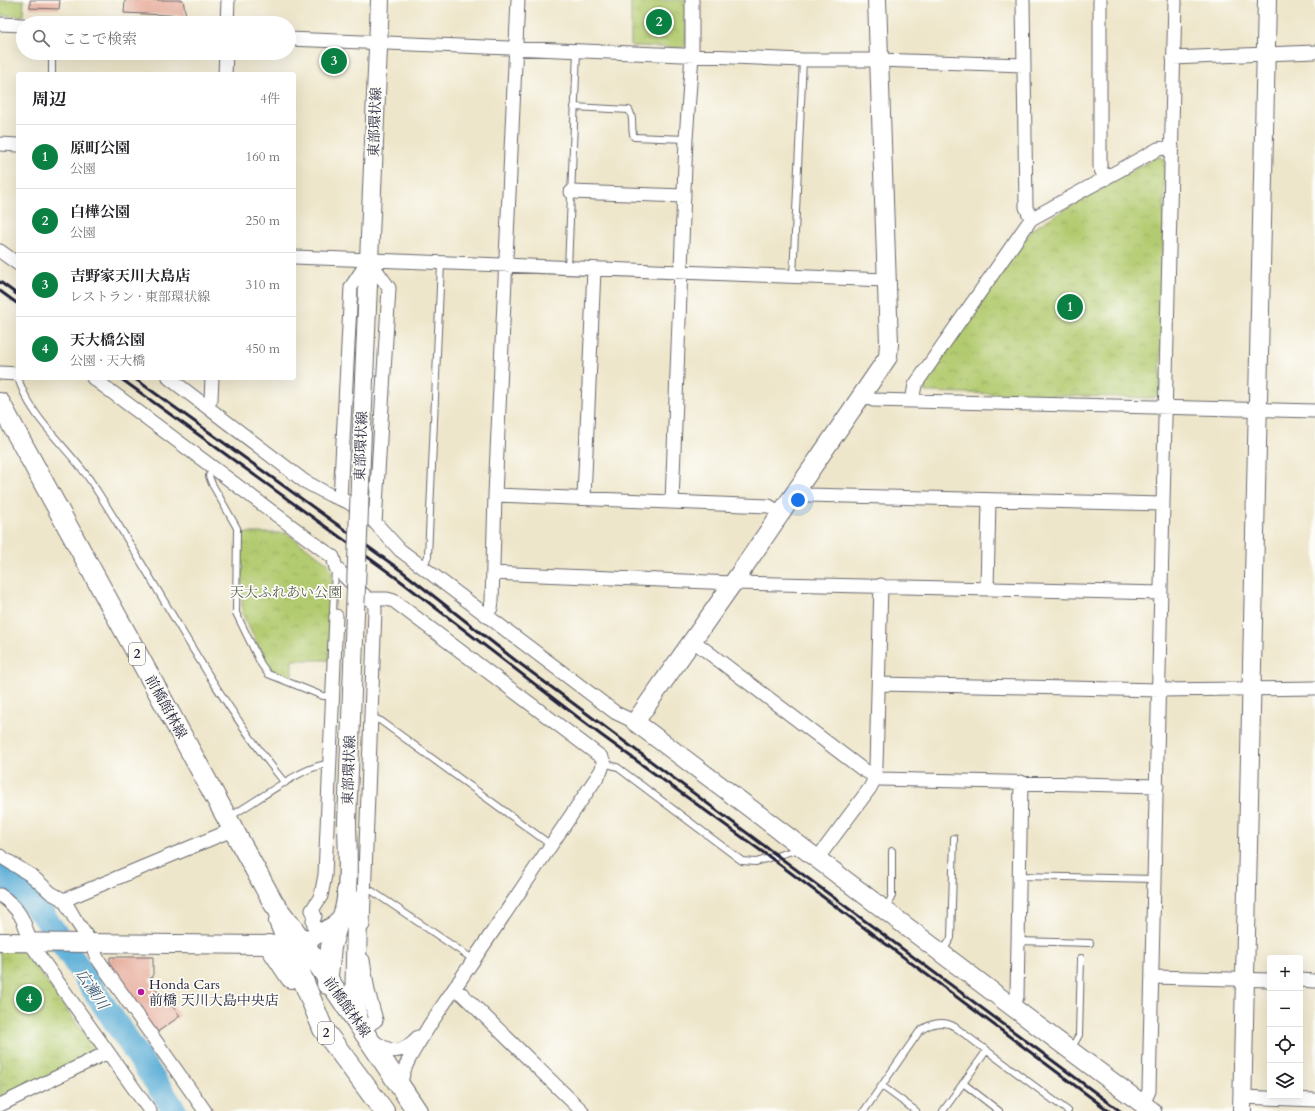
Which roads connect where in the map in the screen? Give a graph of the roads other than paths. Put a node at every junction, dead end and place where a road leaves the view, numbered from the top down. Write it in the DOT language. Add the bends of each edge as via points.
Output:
graph roads {
  1 [pos="228,0"];
  2 [pos="380,0"];
  3 [pos="518,0"];
  4 [pos="692,0"];
  5 [pos="877,0"];
  6 [pos="1024,0"];
  7 [pos="1100,0"];
  8 [pos="1175,0"];
  9 [pos="1267,0"];
  10 [pos="227,16"];
  11 [pos="0,24"];
  12 [pos="16,25"];
  13 [pos="296,39"];
  14 [pos="379,43"];
  15 [pos="516,49"];
  16 [pos="577,51"];
  17 [pos="1315,52"];
  18 [pos="1266,54"];
  19 [pos="692,55"];
  20 [pos="1173,58"];
  21 [pos="52,60"];
  22 [pos="226,60"];
  23 [pos="803,60"];
  24 [pos="878,60"];
  25 [pos="1024,65"];
  26 [pos="52,72"];
  27 [pos="225,72"];
  28 [pos="574,107"];
  29 [pos="686,140"];
  30 [pos="0,144"];
  31 [pos="16,145"];
  32 [pos="1172,147"];
  33 [pos="1105,179"];
  34 [pos="571,192"];
  35 [pos="684,196"];
  36 [pos="1031,218"];
  37 [pos="0,251"];
  38 [pos="296,257"];
  39 [pos="369,260"];
  40 [pos="16,263"];
  41 [pos="441,264"];
  42 [pos="507,266"];
  43 [pos="568,268"];
  44 [pos="594,270"];
  45 [pos="681,273"];
  46 [pos="793,276"];
  47 [pos="886,280"];
  48 [pos="0,373"];
  49 [pos="16,374"];
  50 [pos="19,380"];
  51 [pos="96,380"];
  52 [pos="172,380"];
  53 [pos="212,380"];
  54 [pos="863,394"];
  55 [pos="912,401"];
  56 [pos="1,406"];
  57 [pos="206,406"];
  58 [pos="1166,408"];
  59 [pos="1258,409"];
  60 [pos="1315,411"];
  61 [pos="212,468"];
  62 [pos="798,489"];
  63 [pos="496,495"];
  64 [pos="584,498"];
  65 [pos="340,499"];
  66 [pos="989,500"];
  67 [pos="672,502"];
  68 [pos="1163,504"];
  69 [pos="781,513"];
  70 [pos="376,523"];
  71 [pos="336,568"];
  72 [pos="423,568"];
  73 [pos="493,573"];
  74 [pos="733,583"];
  75 [pos="881,586"];
  76 [pos="987,589"];
  77 [pos="1161,593"];
  78 [pos="374,600"];
  79 [pos="486,615"];
  80 [pos="336,616"];
  81 [pos="692,640"];
  82 [pos="879,684"];
  83 [pos="1315,688"];
  84 [pos="1251,689"];
  85 [pos="1160,690"];
  86 [pos="332,696"];
  87 [pos="371,717"];
  88 [pos="635,722"];
  89 [pos="604,763"];
  90 [pos="329,764"];
  91 [pos="874,776"];
  92 [pos="1021,782"];
  93 [pos="285,783"];
  94 [pos="1157,786"];
  95 [pos="229,824"];
  96 [pos="954,838"];
  97 [pos="551,845"];
  98 [pos="803,848"];
  99 [pos="892,851"];
  100 [pos="0,856"];
  101 [pos="817,859"];
  102 [pos="1019,876"];
  103 [pos="1154,879"];
  104 [pos="355,891"];
  105 [pos="0,895"];
  106 [pos="64,900"];
  107 [pos="884,911"];
  108 [pos="338,922"];
  109 [pos="1018,941"];
  110 [pos="0,942"];
  111 [pos="294,942"];
  112 [pos="37,943"];
  113 [pos="85,943"];
  114 [pos="1090,943"];
  115 [pos="942,954"];
  116 [pos="1081,958"];
  117 [pos="474,960"];
  118 [pos="1152,977"];
  119 [pos="1246,979"];
  120 [pos="328,980"];
  121 [pos="1267,980"];
  122 [pos="1303,980"];
  123 [pos="1315,981"];
  124 [pos="454,990"];
  125 [pos="1011,1007"];
  126 [pos="429,1026"];
  127 [pos="363,1031"];
  128 [pos="987,1050"];
  129 [pos="1070,1051"];
  130 [pos="108,1052"];
  131 [pos="963,1083"];
  132 [pos="882,1086"];
  133 [pos="1315,1100"];
  134 [pos="411,1104"];
  135 [pos="1242,1104"];
  136 [pos="0,1105"];
  137 [pos="1148,1108"];
  138 [pos="384,1110"];
  139 [pos="150,1111"];
  140 [pos="205,1111"];
  141 [pos="582,1111"];
  142 [pos="864,1111"];
  143 [pos="916,1111"];
  144 [pos="943,1111"];
  145 [pos="999,1111"];
  146 [pos="1068,1111"];
  1 -- 10 [label="street"];
  2 -- 14 [label="street, 東部環状線"];
  3 -- 15 [label="street"];
  4 -- 19 [label="street"];
  5 -- 24 [label="street"];
  6 -- 25 [label="street"];
  7 -- 33 [label="street" via="1100,166"];
  8 -- 20 [label="street"];
  9 -- 18 [label="street"];
  11 -- 12 [label="street"];
  13 -- 14 [label="street"];
  14 -- 15 [label="street"];
  14 -- 39 [label="street, 東部環状線"];
  15 -- 16 [label="street"];
  15 -- 42 [label="street"];
  16 -- 19 [label="street"];
  16 -- 28 [label="lane"];
  17 -- 18 [label="street"];
  18 -- 20 [label="street"];
  18 -- 59 [label="street"];
  19 -- 23 [label="street"];
  19 -- 29 [label="street"];
  20 -- 32 [label="street"];
  21 -- 26 [label="lane"];
  22 -- 27 [label="street"];
  23 -- 24 [label="street"];
  23 -- 46 [label="lane"];
  24 -- 25 [label="street"];
  24 -- 47 [label="street"];
  25 -- 36 [label="street" via="1026,208"];
  28 -- 29 [label="lane" via="629,110 633,116 634,137"];
  28 -- 34 [label="lane"];
  29 -- 35 [label="street"];
  30 -- 31 [label="street"];
  32 -- 33 [label="street" via="1158,149"];
  32 -- 58 [label="street"];
  33 -- 36 [label="street"];
  34 -- 35 [label="street"];
  34 -- 43 [label="lane"];
  35 -- 45 [label="street"];
  36 -- 55 [label="street" via="915,385"];
  37 -- 40 [label="street"];
  38 -- 39 [label="street"];
  39 -- 41 [label="street"];
  39 -- 65 [label="street" via="351,287"];
  39 -- 70 [label="street" via="389,288"];
  39 -- 104 [label="street, 東部環状線, bridge" via="347,822"];
  41 -- 42 [label="street"];
  41 -- 72 [label="lane" via="428,556"];
  42 -- 43 [label="street"];
  42 -- 63 [label="street"];
  43 -- 44 [label="street"];
  44 -- 45 [label="street"];
  44 -- 64 [label="street"];
  45 -- 46 [label="street"];
  45 -- 67 [label="street"];
  46 -- 47 [label="street"];
  47 -- 54 [label="street" via="889,353"];
  48 -- 49 [label="street"];
  50 -- 93 [label="lane" via="30,406 90,480 235,717"];
  51 -- 61 [label="street"];
  52 -- 57 [label="street"];
  53 -- 57 [label="street" via="211,399"];
  54 -- 55 [label="street" via="873,400"];
  54 -- 62 [label="street"];
  55 -- 58 [label="street"];
  56 -- 95 [label="main road, 前橋館林線 / 2"];
  57 -- 65 [label="street" via="304,481"];
  58 -- 59 [label="street"];
  58 -- 68 [label="street"];
  59 -- 60 [label="street"];
  59 -- 84 [label="street"];
  61 -- 71 [label="street" via="333,557"];
  61 -- 86 [label="lane" via="209,476 212,484 237,528 236,613 261,664 268,674 323,696"];
  62 -- 66 [label="street" via="808,495"];
  62 -- 69 [label="street"];
  63 -- 64 [label="street"];
  63 -- 73 [label="street"];
  64 -- 67 [label="street"];
  65 -- 70 [label="street"];
  66 -- 68 [label="street"];
  66 -- 76 [label="street"];
  67 -- 69 [label="street" via="769,506"];
  68 -- 77 [label="street"];
  69 -- 74 [label="street"];
  70 -- 72 [label="street" via="393,545"];
  71 -- 78 [label="street" via="368,600"];
  71 -- 80 [label="lane" via="333,611"];
  72 -- 79 [label="street"];
  73 -- 74 [label="street"];
  73 -- 79 [label="street" via="492,601"];
  74 -- 75 [label="street"];
  74 -- 81 [label="street"];
  75 -- 76 [label="street"];
  75 -- 82 [label="street"];
  76 -- 77 [label="street"];
  77 -- 85 [label="street"];
  78 -- 87 [label="street"];
  78 -- 89 [label="street" via="387,599 394,602 601,757"];
  79 -- 88 [label="street" via="616,713"];
  80 -- 86 [label="street"];
  81 -- 88 [label="street"];
  81 -- 91 [label="street"];
  82 -- 85 [label="street"];
  82 -- 91 [label="street"];
  83 -- 84 [label="street"];
  84 -- 85 [label="street"];
  84 -- 119 [label="street"];
  85 -- 94 [label="street"];
  86 -- 90 [label="street"];
  87 -- 97 [label="lane" via="381,721"];
  87 -- 104 [label="street"];
  88 -- 98 [label="street"];
  89 -- 97 [label="street" via="601,772"];
  89 -- 98 [label="lane" via="617,767 742,861 756,862"];
  90 -- 93 [label="lane" via="319,765"];
  90 -- 111 [label="street" via="324,886 312,910 315,916 313,920"];
  91 -- 92 [label="street" via="886,780"];
  91 -- 101 [label="street" via="870,788"];
  92 -- 94 [label="street"];
  92 -- 102 [label="street"];
  93 -- 95 [label="lane"];
  94 -- 103 [label="street"];
  95 -- 106 [label="street"];
  95 -- 111 [label="main road, 前橋館林線 / 2"];
  96 -- 115 [label="lane" via="951,938"];
  97 -- 117 [label="street"];
  98 -- 101 [label="street"];
  99 -- 107 [label="lane" via="892,896"];
  100 -- 106 [label="street" via="27,872 51,893"];
  101 -- 107 [label="street"];
  102 -- 103 [label="lane"];
  102 -- 109 [label="street"];
  103 -- 118 [label="street"];
  104 -- 108 [label="street, 東部環状線"];
  104 -- 117 [label="lane" via="372,891"];
  104 -- 127 [label="main road" via="355,1003"];
  105 -- 112 [label="street" via="14,907"];
  106 -- 113 [label="street"];
  107 -- 115 [label="street"];
  108 -- 111 [label="street"];
  108 -- 120 [label="main road" via="331,947"];
  109 -- 114 [label="lane"];
  109 -- 125 [label="street" via="1017,997"];
  110 -- 112 [label="street"];
  111 -- 113 [label="street"];
  111 -- 120 [label="main road, 前橋館林線 / 2"];
  111 -- 138 [label="main road, 前橋館林線 / 2" via="323,1029"];
  112 -- 113 [label="street"];
  112 -- 130 [label="street"];
  113 -- 140 [label="street"];
  115 -- 125 [label="street"];
  116 -- 129 [label="lane" via="1079,1035"];
  117 -- 124 [label="street"];
  118 -- 119 [label="street"];
  118 -- 137 [label="street"];
  119 -- 121 [label="street"];
  119 -- 135 [label="street"];
  120 -- 127 [label="main road, 前橋館林線 / 2"];
  120 -- 138 [label="main road" via="326,1000 331,1022"];
  122 -- 123 [label="street"];
  124 -- 126 [label="street"];
  124 -- 141 [label="street" via="462,994"];
  125 -- 129 [label="street"];
  126 -- 127 [label="street" via="409,1047 400,1051 385,1049"];
  126 -- 134 [label="street" via="402,1074 401,1087"];
  127 -- 134 [label="main road, 前橋館林線 / 2"];
  128 -- 131 [label="lane"];
  128 -- 132 [label="lane" via="950,1024 931,1024 919,1032"];
  128 -- 146 [label="lane"];
  129 -- 137 [label="street"];
  130 -- 136 [label="street"];
  130 -- 139 [label="street"];
  131 -- 144 [label="lane"];
  131 -- 145 [label="lane"];
  132 -- 142 [label="lane"];
  132 -- 143 [label="lane"];
  133 -- 135 [label="street"];
}
